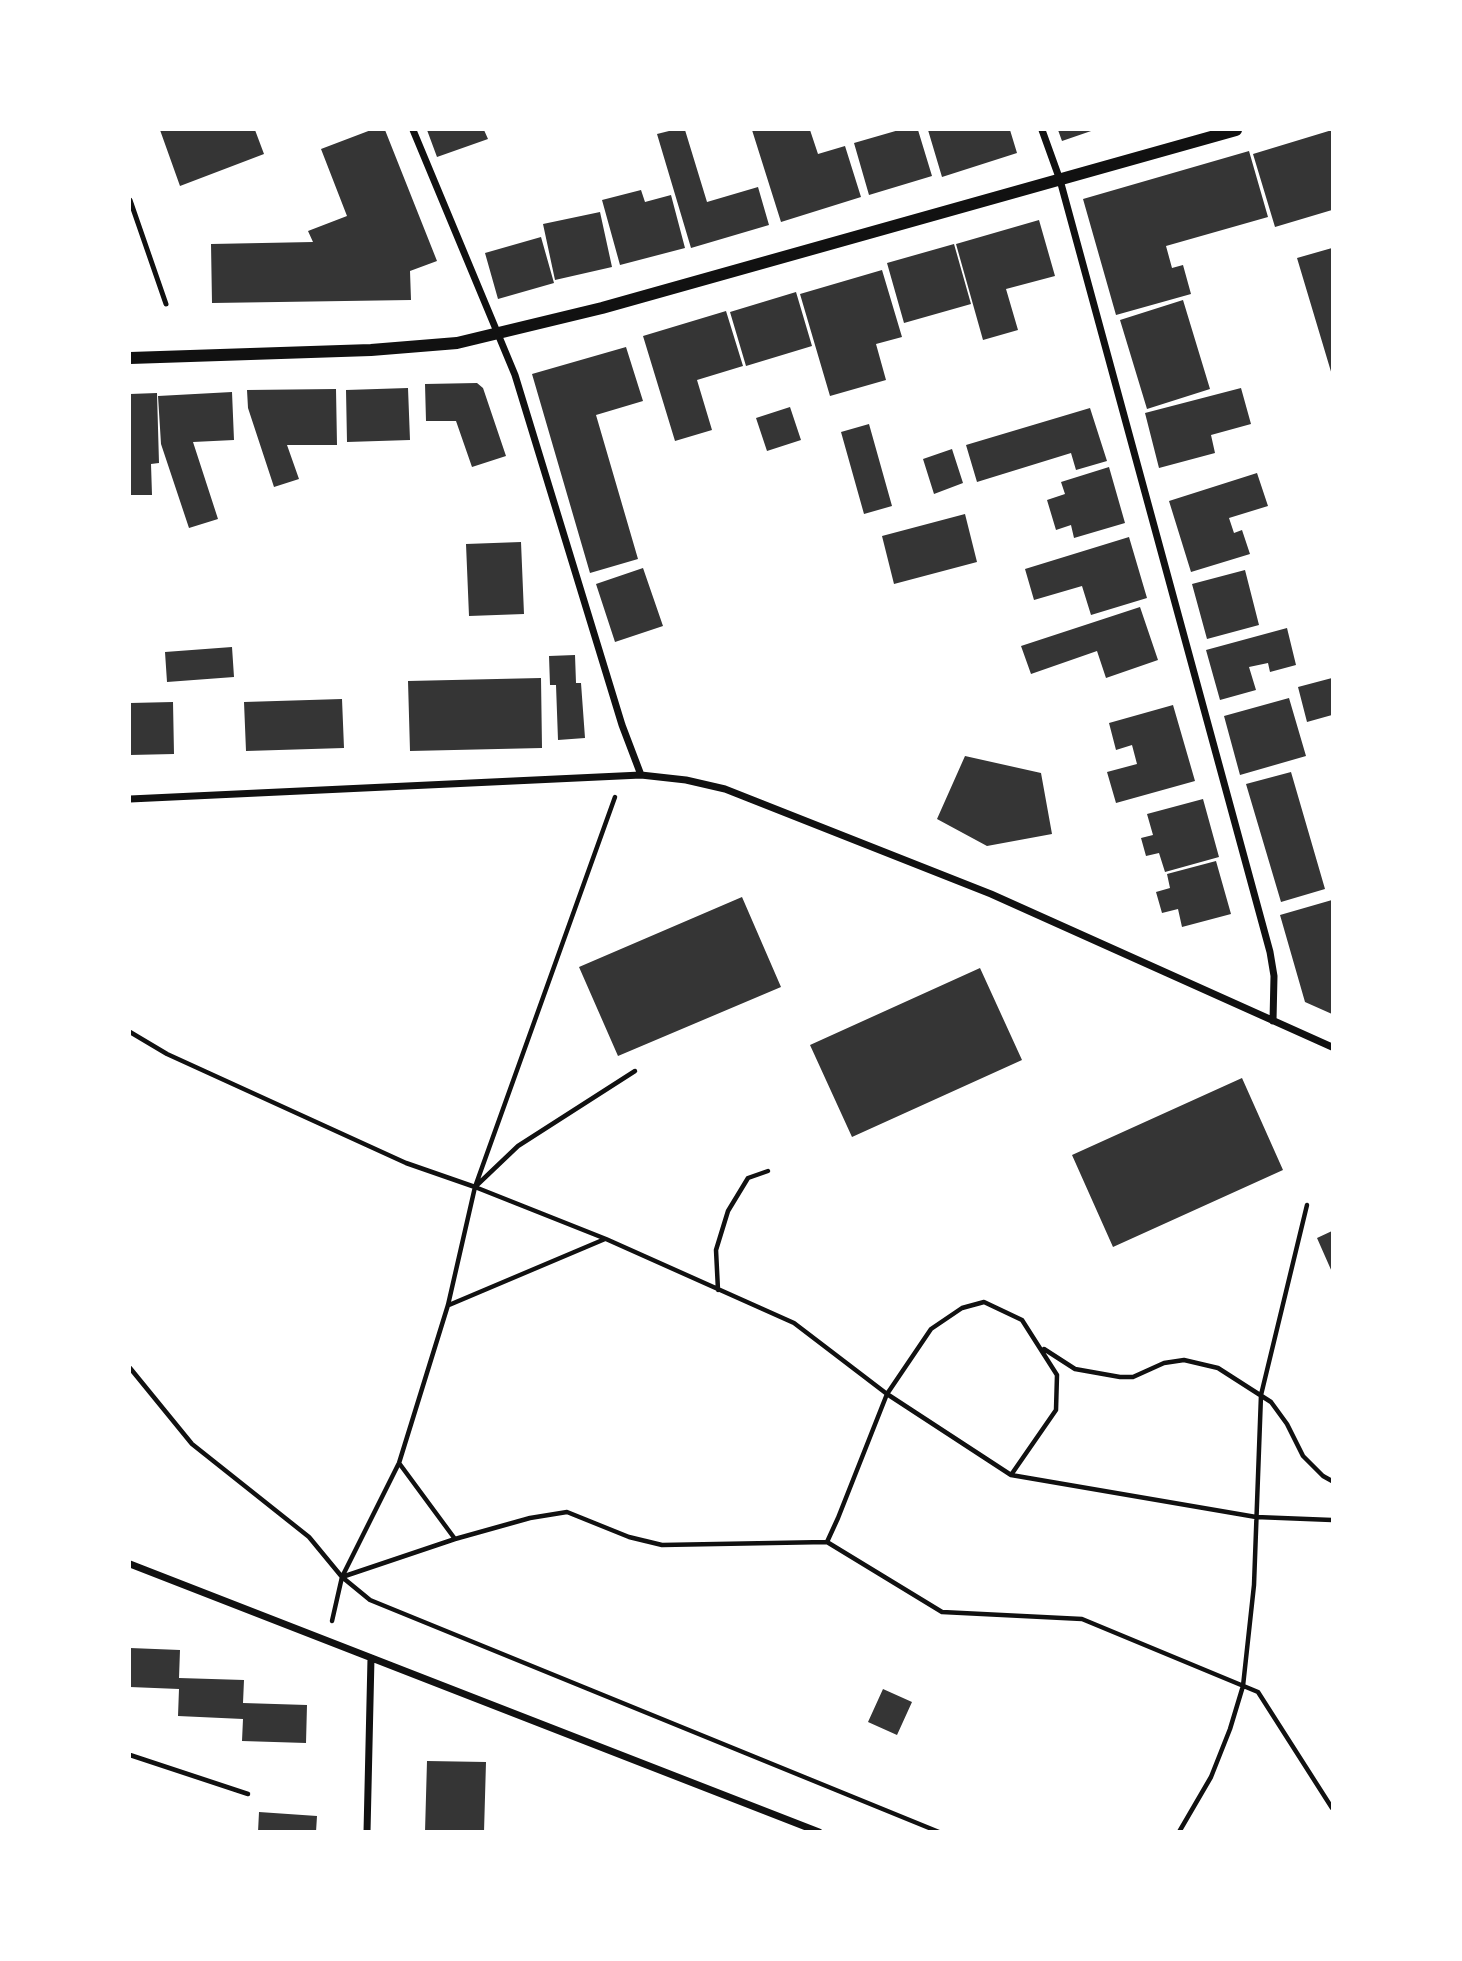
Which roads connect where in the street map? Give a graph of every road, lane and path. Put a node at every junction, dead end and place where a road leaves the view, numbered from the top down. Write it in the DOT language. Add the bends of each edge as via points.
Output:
graph roads {
  1 [pos="413,130"];
  2 [pos="1042,130"];
  3 [pos="1236,130"];
  4 [pos="1060,180"];
  5 [pos="130,200"];
  6 [pos="166,304"];
  7 [pos="498,334"];
  8 [pos="130,358"];
  9 [pos="641,775"];
  10 [pos="622,776"];
  11 [pos="130,799"];
  12 [pos="1273,1021"];
  13 [pos="130,1032"];
  14 [pos="1332,1047"];
  15 [pos="635,1071"];
  16 [pos="768,1171"];
  17 [pos="475,1186"];
  18 [pos="1307,1205"];
  19 [pos="606,1239"];
  20 [pos="718,1290"];
  21 [pos="448,1305"];
  22 [pos="1041,1347"];
  23 [pos="130,1368"];
  24 [pos="887,1394"];
  25 [pos="1261,1395"];
  26 [pos="399,1463"];
  27 [pos="1011,1475"];
  28 [pos="1332,1481"];
  29 [pos="1256,1517"];
  30 [pos="1332,1520"];
  31 [pos="455,1539"];
  32 [pos="827,1542"];
  33 [pos="130,1564"];
  34 [pos="342,1577"];
  35 [pos="327,1642"];
  36 [pos="371,1658"];
  37 [pos="1243,1686"];
  38 [pos="130,1755"];
  39 [pos="248,1794"];
  40 [pos="1332,1808"];
  41 [pos="1180,1831"];
  42 [pos="367,1832"];
  43 [pos="818,1832"];
  44 [pos="939,1832"];
  1 -- 7 [label="street"];
  2 -- 4 [label="street"];
  3 -- 4 [label="street"];
  4 -- 7 [label="street"];
  4 -- 12 [label="street" via="1270,952"];
  5 -- 6 [label="lane"];
  7 -- 8 [label="street" via="457,343 372,350"];
  7 -- 9 [label="street" via="515,374"];
  9 -- 10 [label="street"];
  9 -- 12 [label="street" via="725,789 991,894"];
  10 -- 11 [label="street"];
  10 -- 17 [label="path"];
  12 -- 14 [label="street"];
  13 -- 17 [label="path" via="167,1054 394,1158"];
  15 -- 17 [label="path" via="518,1146"];
  16 -- 20 [label="path" via="748,1178 728,1211 716,1250"];
  17 -- 19 [label="path"];
  17 -- 21 [label="path"];
  18 -- 25 [label="path"];
  19 -- 20 [label="path"];
  19 -- 21 [label="path"];
  20 -- 24 [label="path" via="794,1323"];
  21 -- 26 [label="path"];
  22 -- 24 [label="path" via="1022,1320 984,1302 962,1308 931,1329"];
  22 -- 25 [label="path" via="1075,1370 1120,1377 1133,1377 1164,1363 1197,1362 1218,1368"];
  22 -- 27 [label="path" via="1058,1375 1056,1410"];
  23 -- 34 [label="path" via="192,1444 309,1538"];
  24 -- 27 [label="path"];
  24 -- 32 [label="path"];
  25 -- 28 [label="path" via="1287,1424 1303,1456"];
  25 -- 29 [label="path"];
  26 -- 31 [label="path"];
  26 -- 34 [label="path"];
  27 -- 29 [label="path"];
  29 -- 30 [label="path"];
  29 -- 37 [label="path"];
  31 -- 32 [label="path" via="567,1512 629,1538 663,1545"];
  31 -- 34 [label="path"];
  32 -- 37 [label="path" via="942,1612 1082,1619"];
  33 -- 35 [label="street"];
  34 -- 35 [label="path"];
  34 -- 44 [label="path" via="370,1600"];
  35 -- 36 [label="street"];
  36 -- 42 [label="street"];
  36 -- 43 [label="street"];
  37 -- 40 [label="path" via="1258,1692"];
  37 -- 41 [label="path" via="1211,1777"];
  38 -- 39 [label="path"];
}
